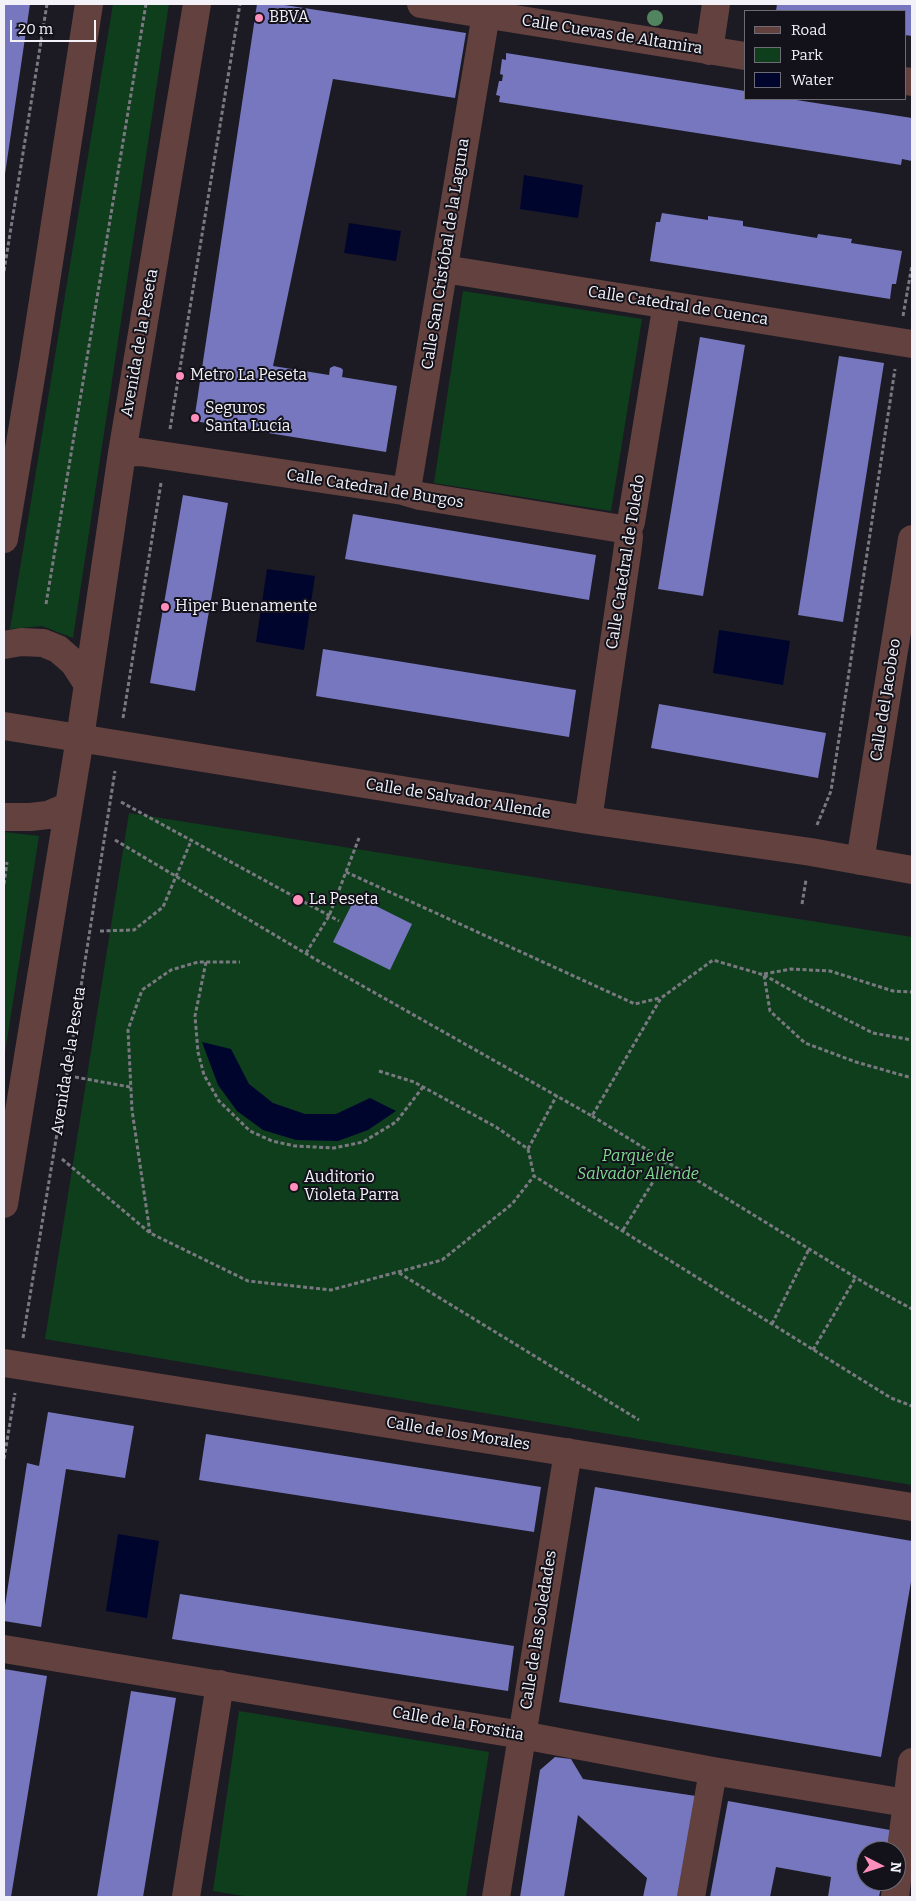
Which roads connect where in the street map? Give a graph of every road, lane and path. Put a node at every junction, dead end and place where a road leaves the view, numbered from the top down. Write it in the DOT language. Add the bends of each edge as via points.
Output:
graph roads {
  1 [pos="47,4"];
  2 [pos="89,4"];
  3 [pos="146,4"];
  4 [pos="197,4"];
  5 [pos="240,4"];
  6 [pos="421,4"];
  7 [pos="716,4"];
  8 [pos="486,14"];
  9 [pos="709,51"];
  10 [pos="744,56"];
  11 [pos="912,264"];
  12 [pos="444,269"];
  13 [pos="4,271"];
  14 [pos="662,304"];
  15 [pos="903,318"];
  16 [pos="904,352"];
  17 [pos="169,435"];
  18 [pos="122,453"];
  19 [pos="162,476"];
  20 [pos="411,493"];
  21 [pos="628,530"];
  22 [pos="4,539"];
  23 [pos="912,540"];
  24 [pos="46,604"];
  25 [pos="4,646"];
  26 [pos="87,683"];
  27 [pos="124,715"];
  28 [pos="4,726"];
  29 [pos="80,738"];
  30 [pos="114,775"];
  31 [pos="121,802"];
  32 [pos="67,808"];
  33 [pos="4,817"];
  34 [pos="588,820"];
  35 [pos="816,827"];
  36 [pos="359,838"];
  37 [pos="115,840"];
  38 [pos="191,841"];
  39 [pos="860,861"];
  40 [pos="7,862"];
  41 [pos="912,870"];
  42 [pos="346,872"];
  43 [pos="177,877"];
  44 [pos="806,880"];
  45 [pos="4,884"];
  46 [pos="802,904"];
  47 [pos="329,916"];
  48 [pos="339,921"];
  49 [pos="100,931"];
  50 [pos="306,953"];
  51 [pos="206,962"];
  52 [pos="240,962"];
  53 [pos="764,974"];
  54 [pos="912,992"];
  55 [pos="661,998"];
  56 [pos="912,1040"];
  57 [pos="379,1071"];
  58 [pos="76,1077"];
  59 [pos="912,1078"];
  60 [pos="130,1087"];
  61 [pos="423,1087"];
  62 [pos="557,1095"];
  63 [pos="592,1116"];
  64 [pos="528,1149"];
  65 [pos="62,1159"];
  66 [pos="666,1161"];
  67 [pos="534,1176"];
  68 [pos="4,1204"];
  69 [pos="623,1230"];
  70 [pos="150,1233"];
  71 [pos="809,1249"];
  72 [pos="398,1272"];
  73 [pos="856,1278"];
  74 [pos="912,1309"];
  75 [pos="772,1324"];
  76 [pos="813,1350"];
  77 [pos="13,1355"];
  78 [pos="15,1391"];
  79 [pos="912,1406"];
  80 [pos="639,1420"];
  81 [pos="568,1452"];
  82 [pos="4,1459"];
  83 [pos="912,1507"];
  84 [pos="4,1649"];
  85 [pos="220,1684"];
  86 [pos="522,1735"];
  87 [pos="912,1762"];
  88 [pos="713,1771"];
  89 [pos="909,1804"];
  90 [pos="186,1897"];
  91 [pos="496,1897"];
  92 [pos="691,1897"];
  93 [pos="895,1897"];
  1 -- 13 [label="path"];
  2 -- 22 [label="street"];
  3 -- 24 [label="path"];
  4 -- 18 [label="street, Avenida de la Peseta"];
  5 -- 17 [label="path"];
  6 -- 8 [label="street, Calle Cuevas de Altamira"];
  7 -- 9 [label="street"];
  8 -- 9 [label="street, Calle Cuevas de Altamira"];
  8 -- 12 [label="street, Calle San Cristóbal de la Laguna"];
  9 -- 10 [label="street, Calle Cuevas de Altamira"];
  11 -- 15 [label="path"];
  12 -- 14 [label="street, Calle Catedral de Cuenca"];
  12 -- 20 [label="street, Calle San Cristóbal de la Laguna" via="408,483"];
  14 -- 16 [label="street, Calle Catedral de Cuenca"];
  14 -- 21 [label="street, Calle Catedral de Toledo" via="665,315"];
  16 -- 35 [label="path" via="831,790"];
  18 -- 20 [label="street, Calle Catedral de Burgos" via="140,452"];
  18 -- 26 [label="street, Avenida de la Peseta"];
  19 -- 27 [label="path"];
  20 -- 21 [label="street, Calle Catedral de Burgos"];
  21 -- 34 [label="street, Calle Catedral de Toledo"];
  23 -- 39 [label="street, Calle del Jacobeo"];
  25 -- 26 [label="street" via="21,642 43,643 58,649 74,663"];
  26 -- 29 [label="street, Avenida de la Peseta"];
  28 -- 29 [label="street, Calle de Salvador Allende"];
  29 -- 32 [label="street, Avenida de la Peseta"];
  29 -- 34 [label="street, Calle de Salvador Allende"];
  30 -- 77 [label="path, Avenida de la Peseta" via="74,1031"];
  31 -- 38 [label="path"];
  32 -- 33 [label="street" via="48,815"];
  32 -- 68 [label="street, Avenida de la Peseta"];
  34 -- 39 [label="street, Calle de Salvador Allende"];
  36 -- 42 [label="path"];
  37 -- 43 [label="path"];
  38 -- 43 [label="path"];
  38 -- 47 [label="path"];
  39 -- 41 [label="street, Calle de Salvador Allende"];
  40 -- 45 [label="path"];
  42 -- 47 [label="path"];
  42 -- 55 [label="path" via="635,1004"];
  43 -- 49 [label="path" via="163,907 134,930"];
  43 -- 50 [label="path"];
  44 -- 46 [label="path"];
  47 -- 48 [label="path"];
  47 -- 50 [label="path"];
  50 -- 62 [label="path"];
  51 -- 52 [label="path"];
  51 -- 60 [label="path" via="171,970 142,990 128,1030"];
  51 -- 61 [label="path" via="195,1016 198,1052 204,1075 219,1101 250,1131 272,1141 295,1146 334,1148 363,1142 396,1122"];
  53 -- 54 [label="path" via="792,969 830,971 893,991"];
  53 -- 55 [label="path" via="713,960"];
  53 -- 56 [label="path" via="873,1032"];
  53 -- 59 [label="path" via="770,1011 805,1043"];
  55 -- 63 [label="path"];
  57 -- 61 [label="path"];
  58 -- 60 [label="path"];
  60 -- 70 [label="path"];
  61 -- 64 [label="path" via="496,1127"];
  62 -- 63 [label="path"];
  62 -- 64 [label="path"];
  63 -- 66 [label="path"];
  64 -- 67 [label="path"];
  65 -- 70 [label="path"];
  66 -- 69 [label="path"];
  66 -- 71 [label="path"];
  67 -- 69 [label="path"];
  67 -- 72 [label="path" via="512,1204 442,1260"];
  69 -- 75 [label="path"];
  70 -- 72 [label="path" via="248,1281 331,1290"];
  71 -- 73 [label="path"];
  71 -- 75 [label="path"];
  72 -- 80 [label="path"];
  73 -- 74 [label="path"];
  73 -- 76 [label="path"];
  75 -- 76 [label="path"];
  76 -- 79 [label="path" via="891,1398"];
  77 -- 81 [label="street, Calle de los Morales"];
  78 -- 82 [label="path"];
  81 -- 83 [label="street, Calle de los Morales"];
  81 -- 86 [label="street, Calle de las Soledades"];
  84 -- 85 [label="street, Calle de la Forsitia"];
  85 -- 86 [label="street, Calle de la Forsitia"];
  85 -- 90 [label="street"];
  86 -- 88 [label="street, Calle de la Forsitia"];
  86 -- 91 [label="street, Calle de las Soledades"];
  87 -- 89 [label="street"];
  88 -- 89 [label="street, Calle de la Forsitia"];
  88 -- 92 [label="street"];
  89 -- 93 [label="street"];
}
